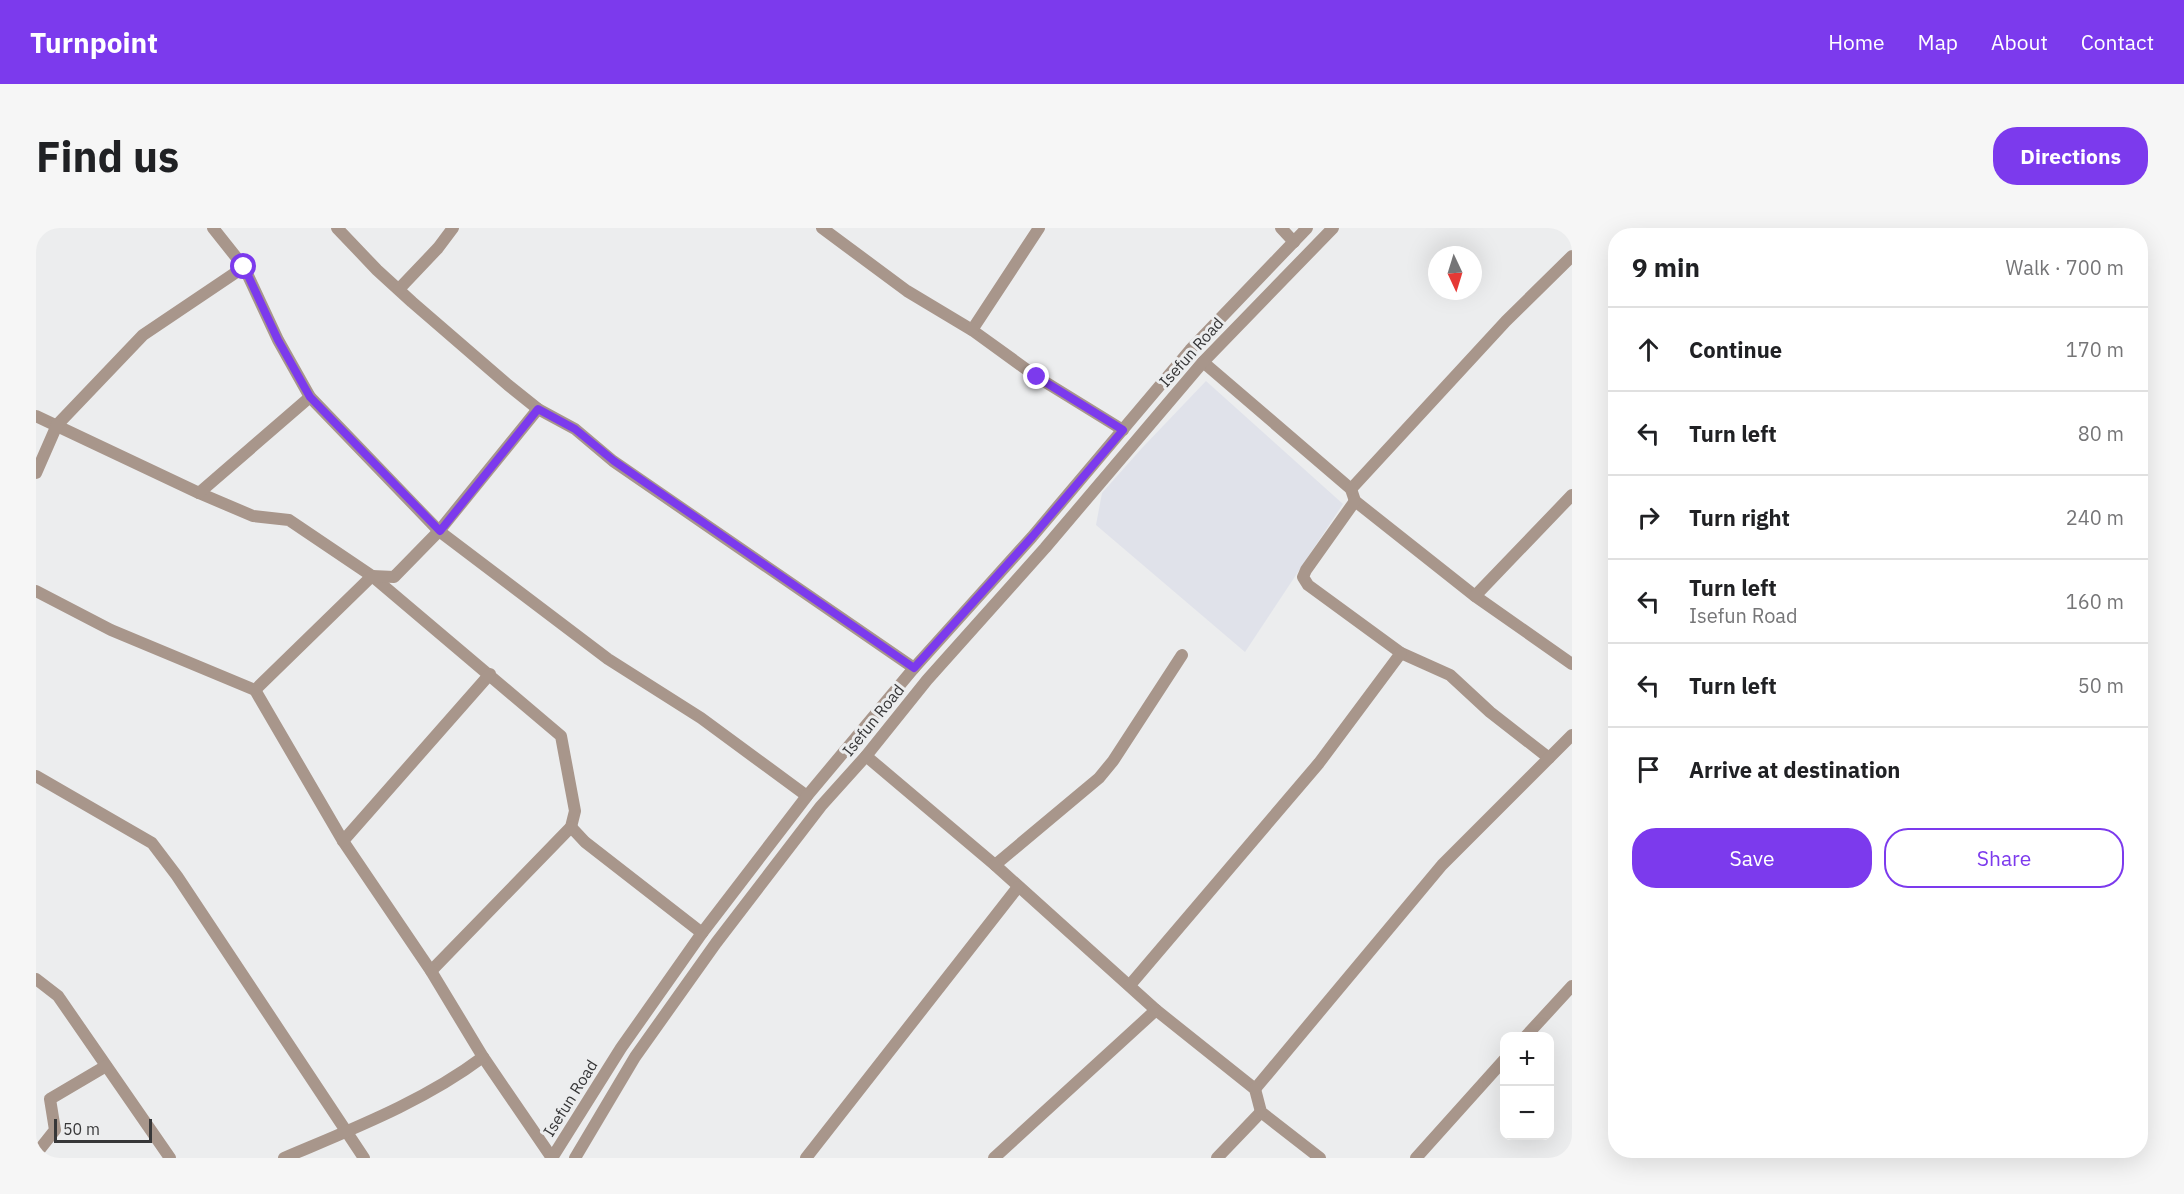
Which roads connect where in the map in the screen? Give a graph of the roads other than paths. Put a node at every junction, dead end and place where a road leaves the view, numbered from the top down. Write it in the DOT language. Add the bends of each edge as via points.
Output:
graph roads {
  1 [pos="213,228"];
  2 [pos="337,228"];
  3 [pos="453,228"];
  4 [pos="822,228"];
  5 [pos="847,228"];
  6 [pos="1039,228"];
  7 [pos="1281,228"];
  8 [pos="1307,228"];
  9 [pos="1333,228"];
  10 [pos="839,239"];
  11 [pos="1294,242"];
  12 [pos="1572,256"];
  13 [pos="244,267"];
  14 [pos="399,289"];
  15 [pos="972,330"];
  16 [pos="1203,362"];
  17 [pos="310,397"];
  18 [pos="538,409"];
  19 [pos="36,416"];
  20 [pos="57,425"];
  21 [pos="1123,430"];
  22 [pos="36,473"];
  23 [pos="1351,489"];
  24 [pos="199,493"];
  25 [pos="1572,495"];
  26 [pos="1355,501"];
  27 [pos="440,531"];
  28 [pos="372,576"];
  29 [pos="36,591"];
  30 [pos="1475,596"];
  31 [pos="1401,652"];
  32 [pos="1182,655"];
  33 [pos="1572,664"];
  34 [pos="914,668"];
  35 [pos="490,674"];
  36 [pos="255,690"];
  37 [pos="1572,735"];
  38 [pos="866,756"];
  39 [pos="1549,758"];
  40 [pos="36,776"];
  41 [pos="807,796"];
  42 [pos="571,827"];
  43 [pos="343,841"];
  44 [pos="995,865"];
  45 [pos="1018,887"];
  46 [pos="702,933"];
  47 [pos="431,971"];
  48 [pos="36,979"];
  49 [pos="1130,985"];
  50 [pos="1572,986"];
  51 [pos="1156,1010"];
  52 [pos="1530,1032"];
  53 [pos="483,1057"];
  54 [pos="1500,1064"];
  55 [pos="106,1066"];
  56 [pos="1255,1089"];
  57 [pos="1261,1112"];
  58 [pos="346,1132"];
  59 [pos="36,1154"];
  60 [pos="170,1158"];
  61 [pos="284,1158"];
  62 [pos="364,1158"];
  63 [pos="552,1158"];
  64 [pos="575,1158"];
  65 [pos="806,1158"];
  66 [pos="994,1158"];
  67 [pos="1217,1158"];
  68 [pos="1320,1158"];
  69 [pos="1416,1158"];
  1 -- 13 [label="street"];
  2 -- 14 [label="street"];
  3 -- 14 [label="street"];
  4 -- 10 [label="street"];
  5 -- 10 [label="street"];
  6 -- 15 [label="street"];
  7 -- 11 [label="street"];
  8 -- 11 [label="street, Isefun Road"];
  9 -- 16 [label="street, Isefun Road"];
  10 -- 15 [label="street" via="907,291"];
  11 -- 21 [label="street, Isefun Road" via="1190,350"];
  12 -- 23 [label="street" via="1506,321"];
  13 -- 17 [label="street"];
  13 -- 20 [label="street" via="143,335"];
  14 -- 18 [label="street"];
  15 -- 21 [label="street" via="1037,377"];
  16 -- 23 [label="street"];
  16 -- 38 [label="street, Isefun Road" via="1046,548 927,680"];
  17 -- 24 [label="street"];
  17 -- 27 [label="street"];
  18 -- 27 [label="street"];
  18 -- 34 [label="street" via="575,429 614,461"];
  19 -- 20 [label="street"];
  20 -- 22 [label="street"];
  20 -- 24 [label="street"];
  21 -- 34 [label="street, Isefun Road"];
  23 -- 26 [label="street"];
  24 -- 28 [label="street" via="253,516 288,520"];
  25 -- 30 [label="street"];
  26 -- 30 [label="street"];
  26 -- 31 [label="street" via="1303,577 1308,585"];
  27 -- 28 [label="street" via="394,578"];
  27 -- 41 [label="street" via="608,659 701,718"];
  28 -- 35 [label="street"];
  28 -- 36 [label="street"];
  29 -- 36 [label="street" via="111,630"];
  30 -- 33 [label="street"];
  31 -- 39 [label="street" via="1450,675"];
  31 -- 49 [label="street" via="1319,764"];
  32 -- 44 [label="street" via="1099,778"];
  34 -- 41 [label="street, Isefun Road"];
  35 -- 42 [label="street" via="561,736 575,811"];
  35 -- 43 [label="street"];
  36 -- 43 [label="street"];
  37 -- 39 [label="street"];
  38 -- 44 [label="street"];
  38 -- 64 [label="street, Isefun Road" via="821,806 716,943 635,1057"];
  39 -- 56 [label="street" via="1442,864"];
  40 -- 58 [label="street" via="152,843"];
  41 -- 46 [label="street, Isefun Road"];
  42 -- 46 [label="street"];
  42 -- 47 [label="street"];
  43 -- 47 [label="street"];
  44 -- 45 [label="street"];
  45 -- 49 [label="street"];
  45 -- 65 [label="street"];
  46 -- 63 [label="street, Isefun Road" via="621,1048"];
  47 -- 53 [label="street"];
  48 -- 55 [label="street" via="58,996"];
  49 -- 51 [label="street"];
  50 -- 52 [label="street"];
  51 -- 56 [label="street"];
  51 -- 66 [label="street"];
  53 -- 58 [label="street" via="442,1086"];
  53 -- 63 [label="street"];
  54 -- 69 [label="street"];
  55 -- 59 [label="street" via="50,1099 56,1130"];
  55 -- 60 [label="street"];
  56 -- 57 [label="street"];
  57 -- 67 [label="street"];
  57 -- 68 [label="street"];
  58 -- 61 [label="street"];
  58 -- 62 [label="street"];
}
